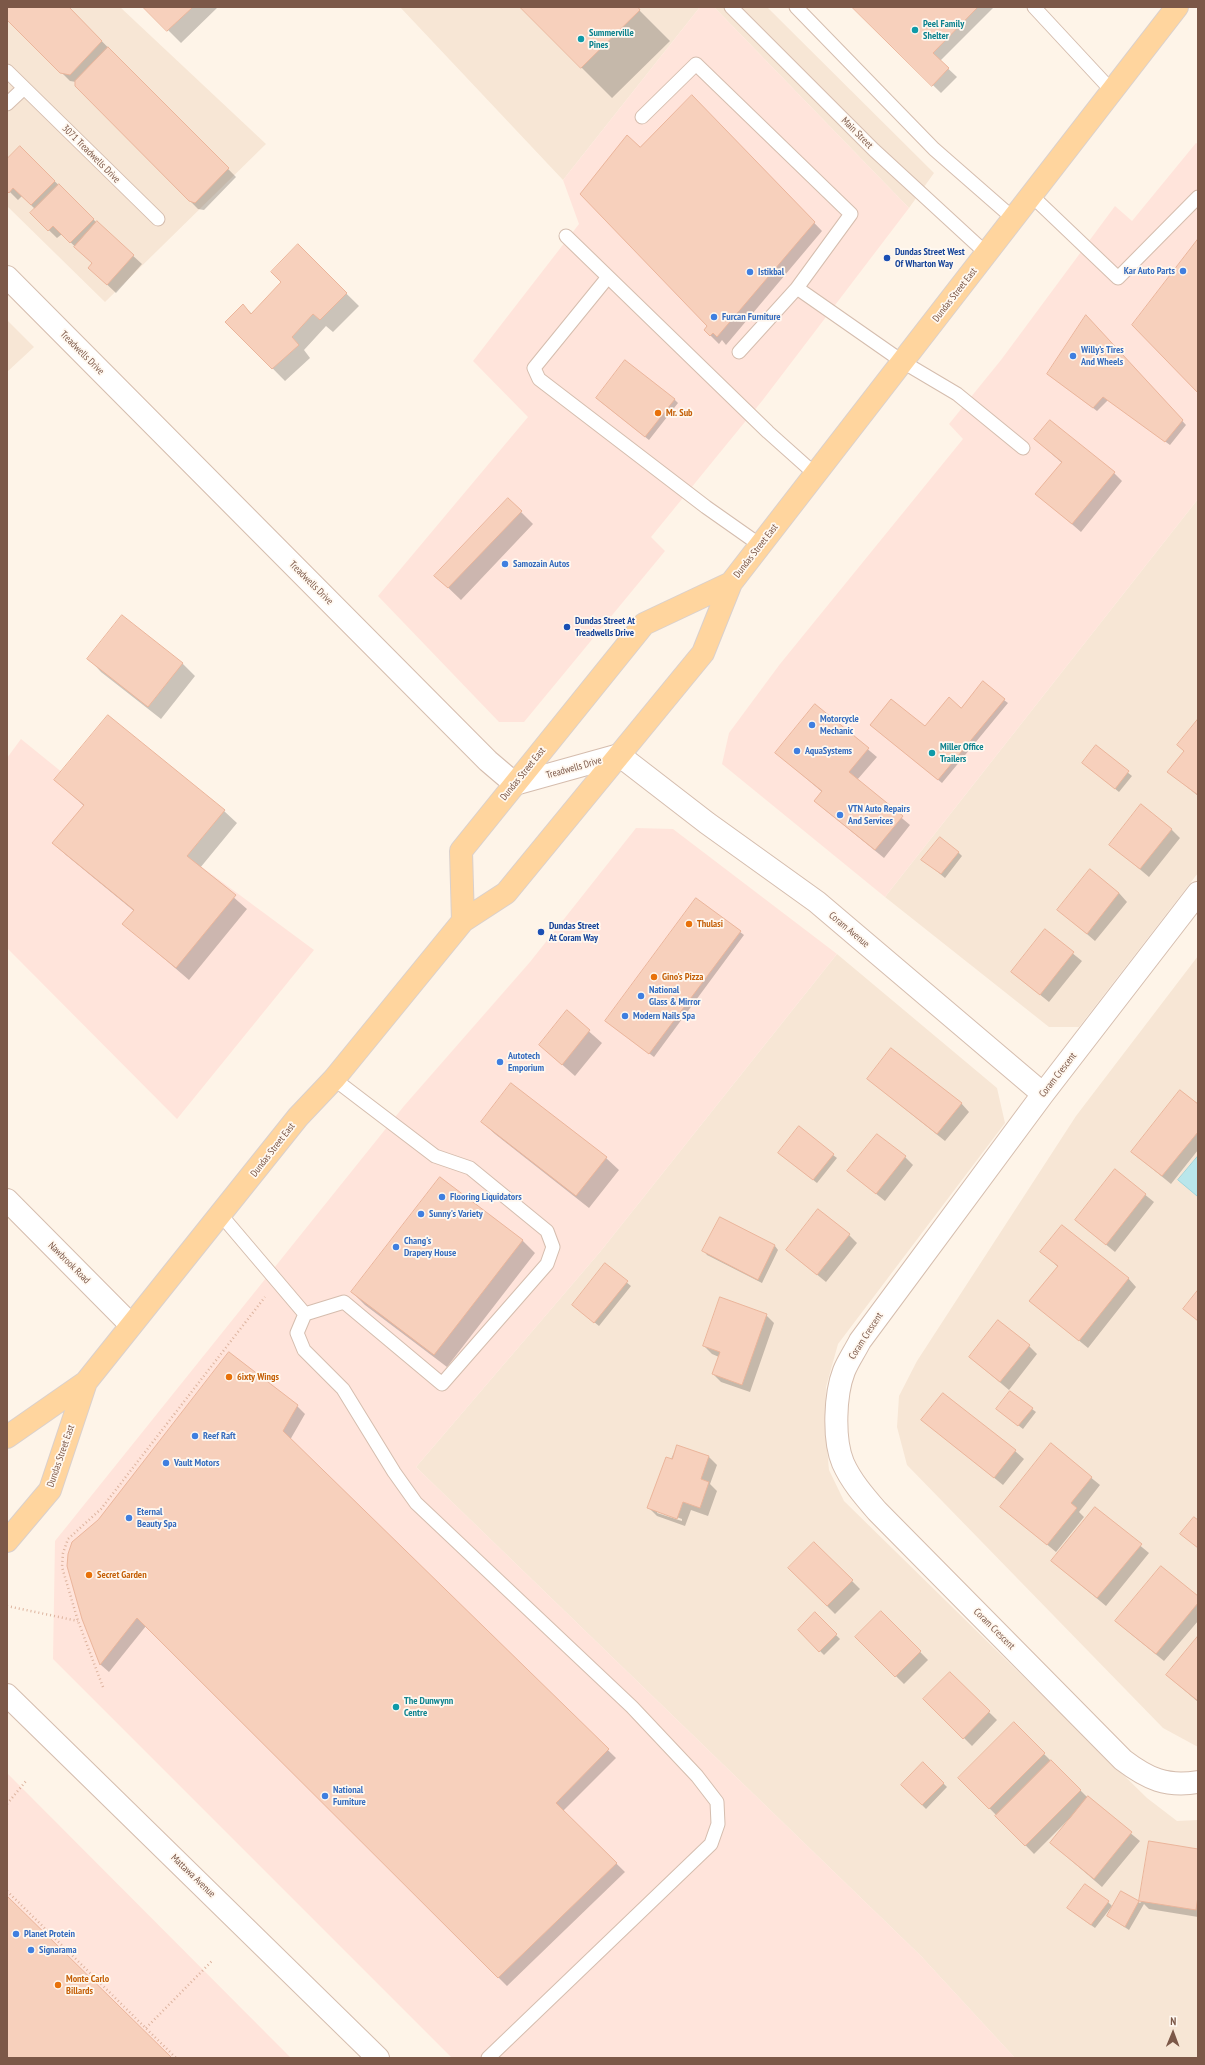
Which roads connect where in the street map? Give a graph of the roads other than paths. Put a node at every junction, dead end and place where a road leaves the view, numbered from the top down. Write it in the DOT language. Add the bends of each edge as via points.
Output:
graph roads {
  1 [pos="731,7"];
  2 [pos="796,7"];
  3 [pos="1034,7"];
  4 [pos="1177,7"];
  5 [pos="7,71"];
  6 [pos="24,88"];
  7 [pos="1112,91"];
  8 [pos="7,104"];
  9 [pos="642,117"];
  10 [pos="1032,196"];
  11 [pos="1198,197"];
  12 [pos="158,219"];
  13 [pos="1014,219"];
  14 [pos="566,236"];
  15 [pos="987,254"];
  16 [pos="7,277"];
  17 [pos="608,277"];
  18 [pos="797,288"];
  19 [pos="739,352"];
  20 [pos="903,362"];
  21 [pos="1023,448"];
  22 [pos="815,474"];
  23 [pos="760,545"];
  24 [pos="731,583"];
  25 [pos="620,755"];
  26 [pos="515,784"];
  27 [pos="1198,893"];
  28 [pos="463,921"];
  29 [pos="334,1079"];
  30 [pos="1043,1094"];
  31 [pos="7,1200"];
  32 [pos="221,1215"];
  33 [pos="305,1314"];
  34 [pos="131,1325"];
  35 [pos="86,1382"];
  36 [pos="7,1437"];
  37 [pos="7,1541"];
  38 [pos="7,1695"];
  39 [pos="1198,1782"];
  40 [pos="378,2058"];
  41 [pos="488,2058"];
  1 -- 15 [label="lane, Main Street" via="874,150"];
  2 -- 13 [label="lane" via="934,148"];
  3 -- 7 [label="lane"];
  4 -- 7 [label="main road, Dundas Street East"];
  5 -- 6 [label="lane, 3071 Treadwells Drive"];
  6 -- 8 [label="lane"];
  6 -- 12 [label="lane, 3071 Treadwells Drive"];
  7 -- 10 [label="main road, Dundas Street East"];
  9 -- 18 [label="lane" via="696,64 852,214"];
  10 -- 11 [label="lane" via="1118,278"];
  10 -- 13 [label="main road, Dundas Street East"];
  13 -- 15 [label="main road, Dundas Street East"];
  14 -- 17 [label="lane"];
  15 -- 20 [label="main road, Dundas Street East"];
  16 -- 26 [label="street, Treadwells Drive" via="488,761"];
  17 -- 22 [label="lane"];
  17 -- 23 [label="lane" via="534,368 539,380"];
  18 -- 19 [label="lane"];
  18 -- 20 [label="lane"];
  20 -- 21 [label="lane" via="958,394"];
  20 -- 22 [label="main road, Dundas Street East"];
  22 -- 23 [label="main road, Dundas Street East"];
  23 -- 24 [label="main road, Dundas Street East"];
  24 -- 25 [label="main road, Dundas Street East" via="703,653"];
  24 -- 26 [label="main road, Dundas Street East" via="644,624"];
  25 -- 26 [label="street, Treadwells Drive"];
  25 -- 28 [label="main road, Dundas Street East" via="506,893"];
  25 -- 30 [label="street, Coram Avenue" via="707,823 817,902"];
  26 -- 28 [label="main road, Dundas Street East" via="461,851"];
  27 -- 30 [label="street, Coram Crescent"];
  28 -- 29 [label="main road, Dundas Street East"];
  29 -- 32 [label="main road, Dundas Street East" via="298,1117"];
  29 -- 33 [label="lane" via="435,1156 470,1168 547,1230 552,1247 547,1264 442,1384 344,1302"];
  30 -- 39 [label="street, Coram Crescent" via="860,1341 844,1372 839,1393 839,1448 851,1477 877,1511 1123,1760 1142,1774 1156,1780 1171,1784"];
  31 -- 34 [label="street, Nawbrook Road"];
  32 -- 33 [label="lane"];
  32 -- 34 [label="main road, Dundas Street East"];
  33 -- 41 [label="lane" via="297,1333 304,1350 343,1389 416,1503 632,1707 697,1776 717,1802 718,1824 711,1844"];
  34 -- 35 [label="main road, Dundas Street East"];
  35 -- 36 [label="main road, Dundas Street East"];
  35 -- 37 [label="main road, Dundas Street East" via="50,1490"];
  38 -- 40 [label="street, Mattawa Avenue"];
}
